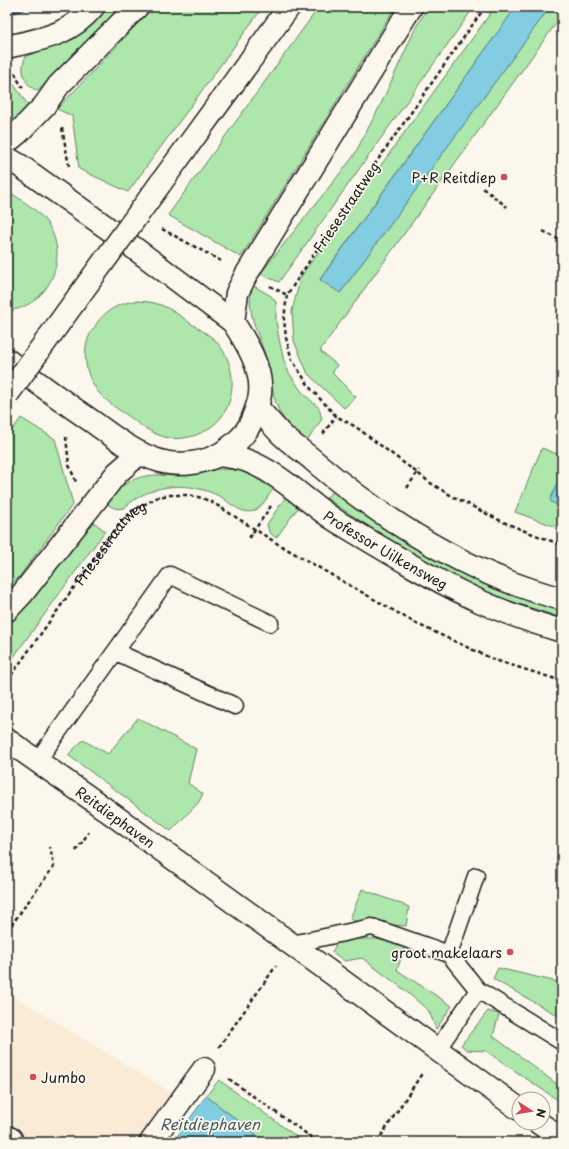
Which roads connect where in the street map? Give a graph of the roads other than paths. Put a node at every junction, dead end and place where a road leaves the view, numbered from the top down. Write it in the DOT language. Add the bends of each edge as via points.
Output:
graph roads {
  1 [pos="93,7"];
  2 [pos="137,7"];
  3 [pos="289,7"];
  4 [pos="411,7"];
  5 [pos="7,47"];
  6 [pos="7,142"];
  7 [pos="7,158"];
  8 [pos="233,322"];
  9 [pos="7,360"];
  10 [pos="7,395"];
  11 [pos="257,407"];
  12 [pos="140,453"];
  13 [pos="218,455"];
  14 [pos="562,599"];
  15 [pos="7,610"];
  16 [pos="270,623"];
  17 [pos="562,631"];
  18 [pos="116,652"];
  19 [pos="235,706"];
  20 [pos="7,740"];
  21 [pos="38,760"];
  22 [pos="476,876"];
  23 [pos="292,944"];
  24 [pos="449,954"];
  25 [pos="478,990"];
  26 [pos="562,1042"];
  27 [pos="437,1050"];
  28 [pos="205,1066"];
  29 [pos="511,1103"];
  30 [pos="550,1131"];
  31 [pos="562,1140"];
  32 [pos="151,1142"];
  1 -- 5 [label="street" via="85,17 67,30"];
  2 -- 6 [label="street"];
  3 -- 10 [label="street, bridge"];
  4 -- 8 [label="street" via="246,275 237,293"];
  7 -- 8 [label="street" via="106,227"];
  8 -- 11 [label="street" via="253,357 259,378 260,394"];
  9 -- 12 [label="street"];
  11 -- 13 [label="street" via="248,430 235,444"];
  11 -- 14 [label="street, Professor Uilkensweg" via="282,435 346,487 400,525 442,550 498,577"];
  12 -- 13 [label="street" via="161,462 182,464 199,462"];
  12 -- 15 [label="street" via="117,473"];
  13 -- 17 [label="street, Professor Uilkensweg" via="244,459 261,467 336,520 409,565 475,599"];
  16 -- 18 [label="lane" via="170,575"];
  18 -- 19 [label="lane"];
  18 -- 21 [label="lane"];
  20 -- 21 [label="street, Reitdiephaven"];
  21 -- 23 [label="street, Reitdiephaven"];
  22 -- 24 [label="lane"];
  23 -- 24 [label="lane" via="372,927"];
  23 -- 27 [label="street, Reitdiephaven"];
  24 -- 25 [label="lane"];
  25 -- 26 [label="lane"];
  25 -- 27 [label="lane"];
  27 -- 29 [label="street, Reitdiephaven"];
  28 -- 32 [label="street"];
  30 -- 31 [label="street"];
}
